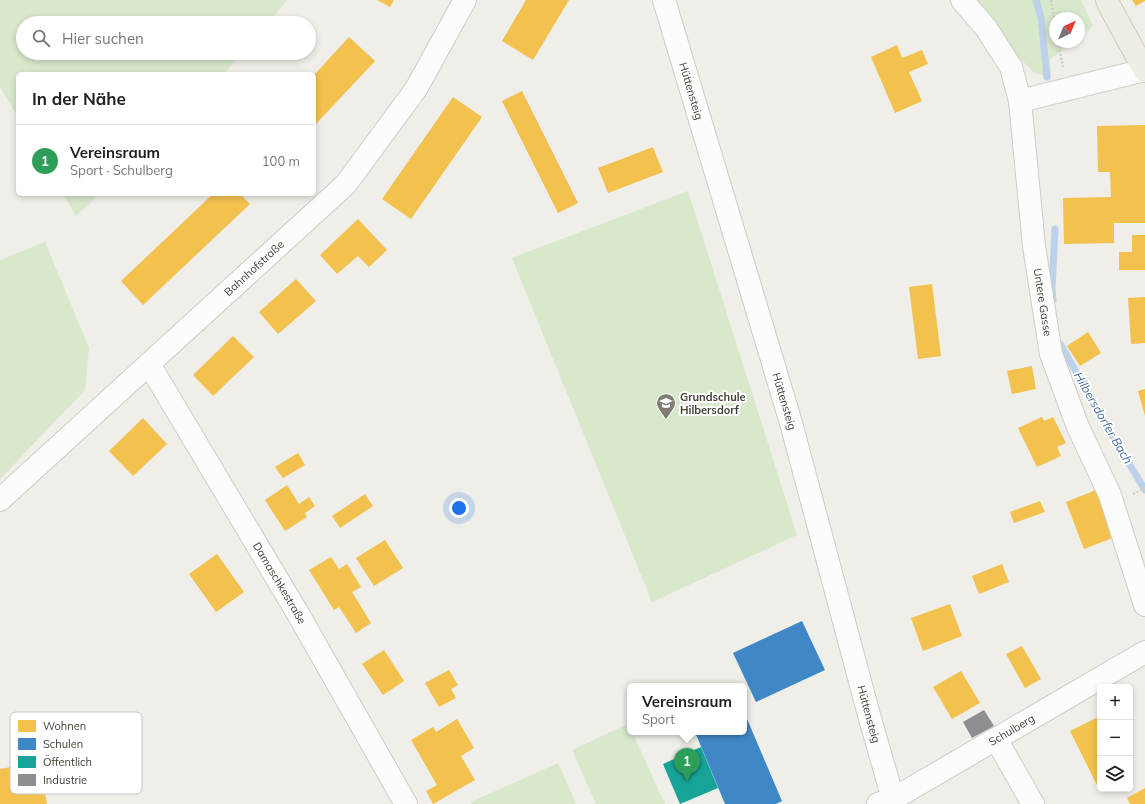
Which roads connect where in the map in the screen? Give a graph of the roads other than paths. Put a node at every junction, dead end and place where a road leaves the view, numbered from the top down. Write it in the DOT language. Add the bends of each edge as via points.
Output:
graph roads {
  1 [pos="465,0"];
  2 [pos="664,0"];
  3 [pos="962,0"];
  4 [pos="1107,0"];
  5 [pos="1145,70"];
  6 [pos="1020,101"];
  7 [pos="149,364"];
  8 [pos="0,500"];
  9 [pos="1145,605"];
  10 [pos="1145,652"];
  11 [pos="996,739"];
  12 [pos="889,802"];
  13 [pos="406,804"];
  14 [pos="1033,804"];
  1 -- 7 [label="street, Bahnhofstraße" via="416,89 346,184"];
  2 -- 12 [label="street, Hüttensteig" via="791,423 869,716"];
  3 -- 6 [label="street, Untere Gasse" via="986,28 1011,67"];
  4 -- 5 [label="main road"];
  5 -- 6 [label="street"];
  6 -- 9 [label="street, Untere Gasse" via="1034,246 1051,354 1078,427 1110,495"];
  7 -- 8 [label="street, Bahnhofstraße"];
  7 -- 13 [label="street, Damaschkestraße" via="297,612"];
  10 -- 11 [label="street, Schulberg"];
  11 -- 12 [label="street, Schulberg"];
  11 -- 14 [label="street"];
}
